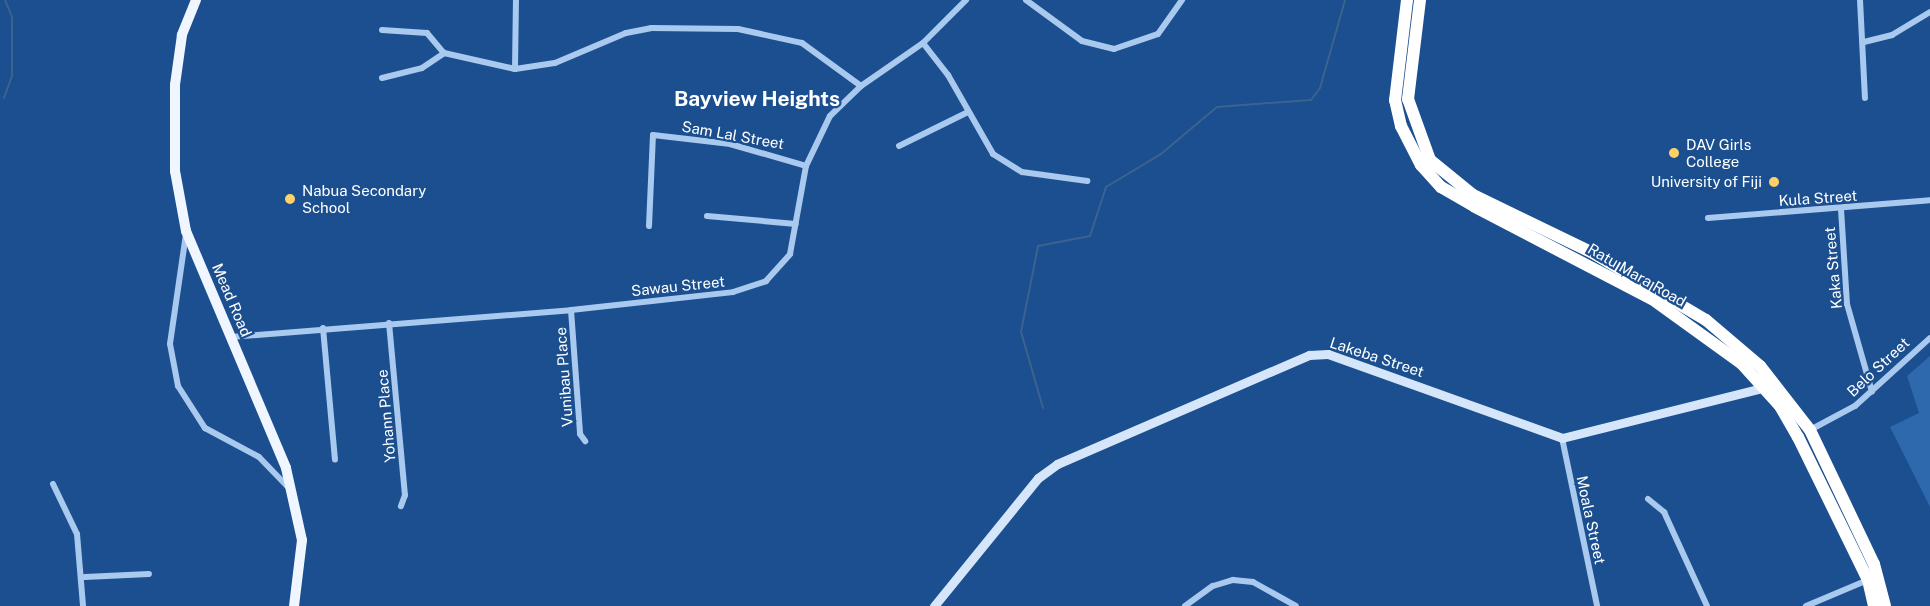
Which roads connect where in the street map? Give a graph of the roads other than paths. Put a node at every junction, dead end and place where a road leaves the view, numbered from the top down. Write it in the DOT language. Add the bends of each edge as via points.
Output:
graph roads {
  1 [pos="196,0"];
  2 [pos="516,0"];
  3 [pos="966,0"];
  4 [pos="1026,0"];
  5 [pos="1182,0"];
  6 [pos="1407,0"];
  7 [pos="1420,0"];
  8 [pos="1860,0"];
  9 [pos="1930,12"];
  10 [pos="382,30"];
  11 [pos="1864,42"];
  12 [pos="923,43"];
  13 [pos="444,53"];
  14 [pos="515,69"];
  15 [pos="382,78"];
  16 [pos="861,86"];
  17 [pos="1865,98"];
  18 [pos="968,112"];
  19 [pos="899,146"];
  20 [pos="806,165"];
  21 [pos="1087,181"];
  22 [pos="1930,200"];
  23 [pos="1841,209"];
  24 [pos="707,216"];
  25 [pos="1708,218"];
  26 [pos="796,224"];
  27 [pos="649,226"];
  28 [pos="186,231"];
  29 [pos="571,310"];
  30 [pos="389,324"];
  31 [pos="323,328"];
  32 [pos="231,337"];
  33 [pos="1930,338"];
  34 [pos="1770,386"];
  35 [pos="1872,392"];
  36 [pos="1804,433"];
  37 [pos="1562,438"];
  38 [pos="585,441"];
  39 [pos="335,459"];
  40 [pos="53,484"];
  41 [pos="292,492"];
  42 [pos="1648,499"];
  43 [pos="401,506"];
  44 [pos="150,574"];
  45 [pos="85,577"];
  46 [pos="1868,580"];
  47 [pos="83,606"];
  48 [pos="294,606"];
  49 [pos="934,606"];
  50 [pos="1185,606"];
  51 [pos="1296,606"];
  52 [pos="1597,606"];
  53 [pos="1707,606"];
  54 [pos="1806,606"];
  55 [pos="1874,606"];
  56 [pos="1885,606"];
  1 -- 28 [label="main road, Mead Road" via="182,35 172,118"];
  2 -- 14 [label="street"];
  3 -- 12 [label="street, Sawau Street"];
  4 -- 5 [label="street" via="1082,41 1114,49 1158,34"];
  6 -- 34 [label="highway, Ratu Mara Road" via="1395,100 1405,137 1430,176 1475,207 1652,299 1720,345"];
  7 -- 34 [label="highway, Ratu Mara Road" via="1408,99 1430,160 1465,191 1593,253 1706,320"];
  8 -- 11 [label="street"];
  9 -- 11 [label="street" via="1893,35"];
  10 -- 13 [label="street" via="427,33"];
  11 -- 17 [label="street"];
  12 -- 16 [label="street, Sawau Street"];
  12 -- 18 [label="street"];
  13 -- 14 [label="street"];
  13 -- 15 [label="street" via="422,68"];
  14 -- 16 [label="street" via="555,63 626,33 712,27 802,43"];
  16 -- 20 [label="street, Sawau Street" via="830,116"];
  18 -- 19 [label="street"];
  18 -- 21 [label="street" via="993,154 1007,165 1022,172"];
  20 -- 26 [label="street, Sawau Street"];
  20 -- 27 [label="street, Sam Lal Street" via="730,144 653,135"];
  22 -- 23 [label="street, Kula Street"];
  23 -- 25 [label="street, Kula Street"];
  23 -- 35 [label="street, Kaka Street" via="1847,304"];
  24 -- 26 [label="street"];
  26 -- 29 [label="street, Sawau Street" via="790,254 778,270 752,286"];
  28 -- 32 [label="main road, Mead Road"];
  28 -- 41 [label="street" via="170,344 178,386 205,428 259,457"];
  29 -- 30 [label="street, Sawau Street"];
  29 -- 38 [label="street, Vunibau Place" via="580,434"];
  30 -- 31 [label="street, Sawau Street"];
  30 -- 43 [label="street, Yohann Place" via="405,495"];
  31 -- 32 [label="street, Sawau Street"];
  31 -- 39 [label="street"];
  32 -- 41 [label="main road, Mead Road"];
  33 -- 35 [label="street, Belo Street"];
  34 -- 36 [label="highway, Ratu Mara Road"];
  34 -- 37 [label="main road"];
  35 -- 36 [label="street, Belo Street"];
  36 -- 46 [label="highway, Ratu Mara Road"];
  36 -- 56 [label="highway, Ratu Mara Road" via="1874,564"];
  37 -- 49 [label="main road, Lakeba Street" via="1328,354 1309,355 1057,464 1038,478"];
  37 -- 52 [label="street, Moala Street"];
  40 -- 45 [label="street" via="77,534"];
  41 -- 48 [label="main road, Mead Road" via="302,540"];
  42 -- 53 [label="street" via="1664,512"];
  44 -- 45 [label="street"];
  45 -- 47 [label="street"];
  46 -- 54 [label="street"];
  46 -- 55 [label="highway, Ratu Mara Road"];
  50 -- 51 [label="street" via="1213,586 1233,580 1253,582"];
}
